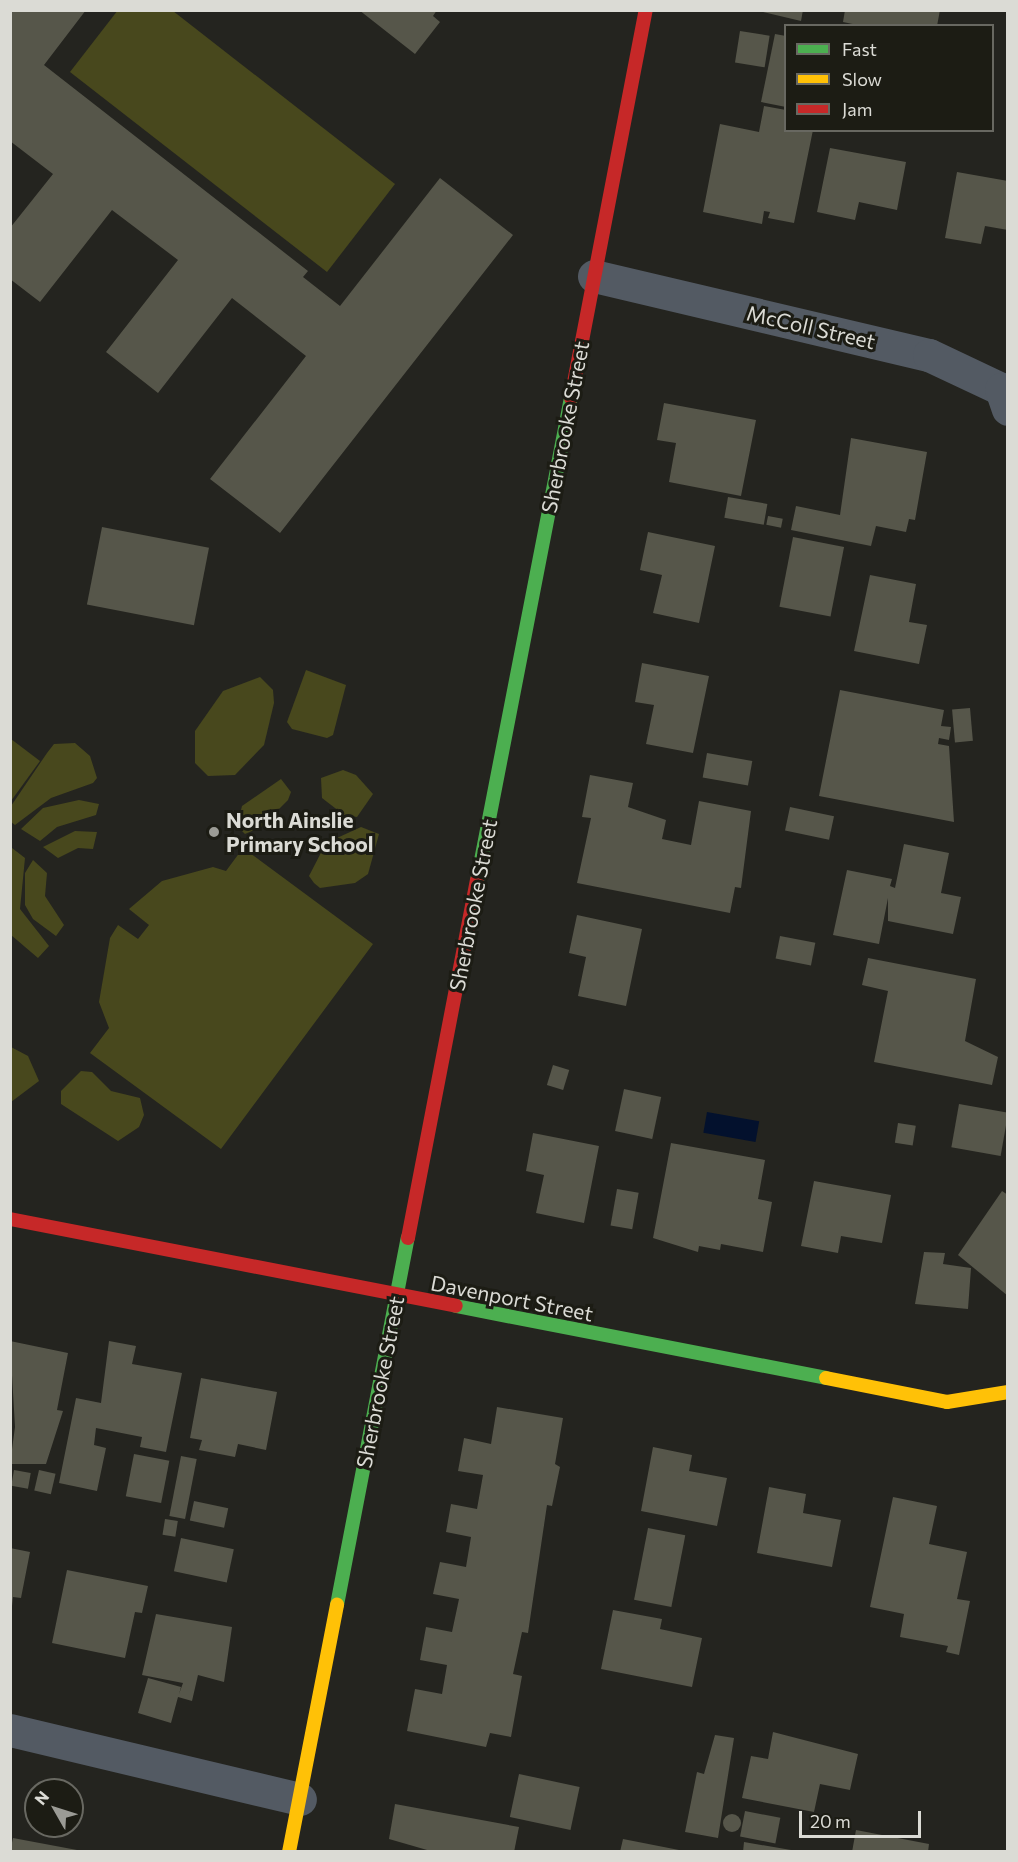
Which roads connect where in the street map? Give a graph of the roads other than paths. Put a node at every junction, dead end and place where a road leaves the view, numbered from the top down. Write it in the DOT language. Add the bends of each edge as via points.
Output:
graph roads {
  1 [pos="646,10"];
  2 [pos="594,276"];
  3 [pos="1008,409"];
  4 [pos="10,1220"];
  5 [pos="397,1296"];
  6 [pos="1008,1392"];
  7 [pos="10,1730"];
  8 [pos="300,1799"];
  9 [pos="289,1851"];
  1 -- 2 [label="street, Sherbrooke Street"];
  2 -- 3 [label="street, McColl Street" via="929,355 1001,389"];
  2 -- 5 [label="street, Sherbrooke Street"];
  4 -- 5 [label="street, Davenport Street"];
  5 -- 6 [label="street, Davenport Street" via="947,1402"];
  5 -- 8 [label="street, Sherbrooke Street"];
  7 -- 8 [label="street"];
  8 -- 9 [label="street, Sherbrooke Street"];
}
